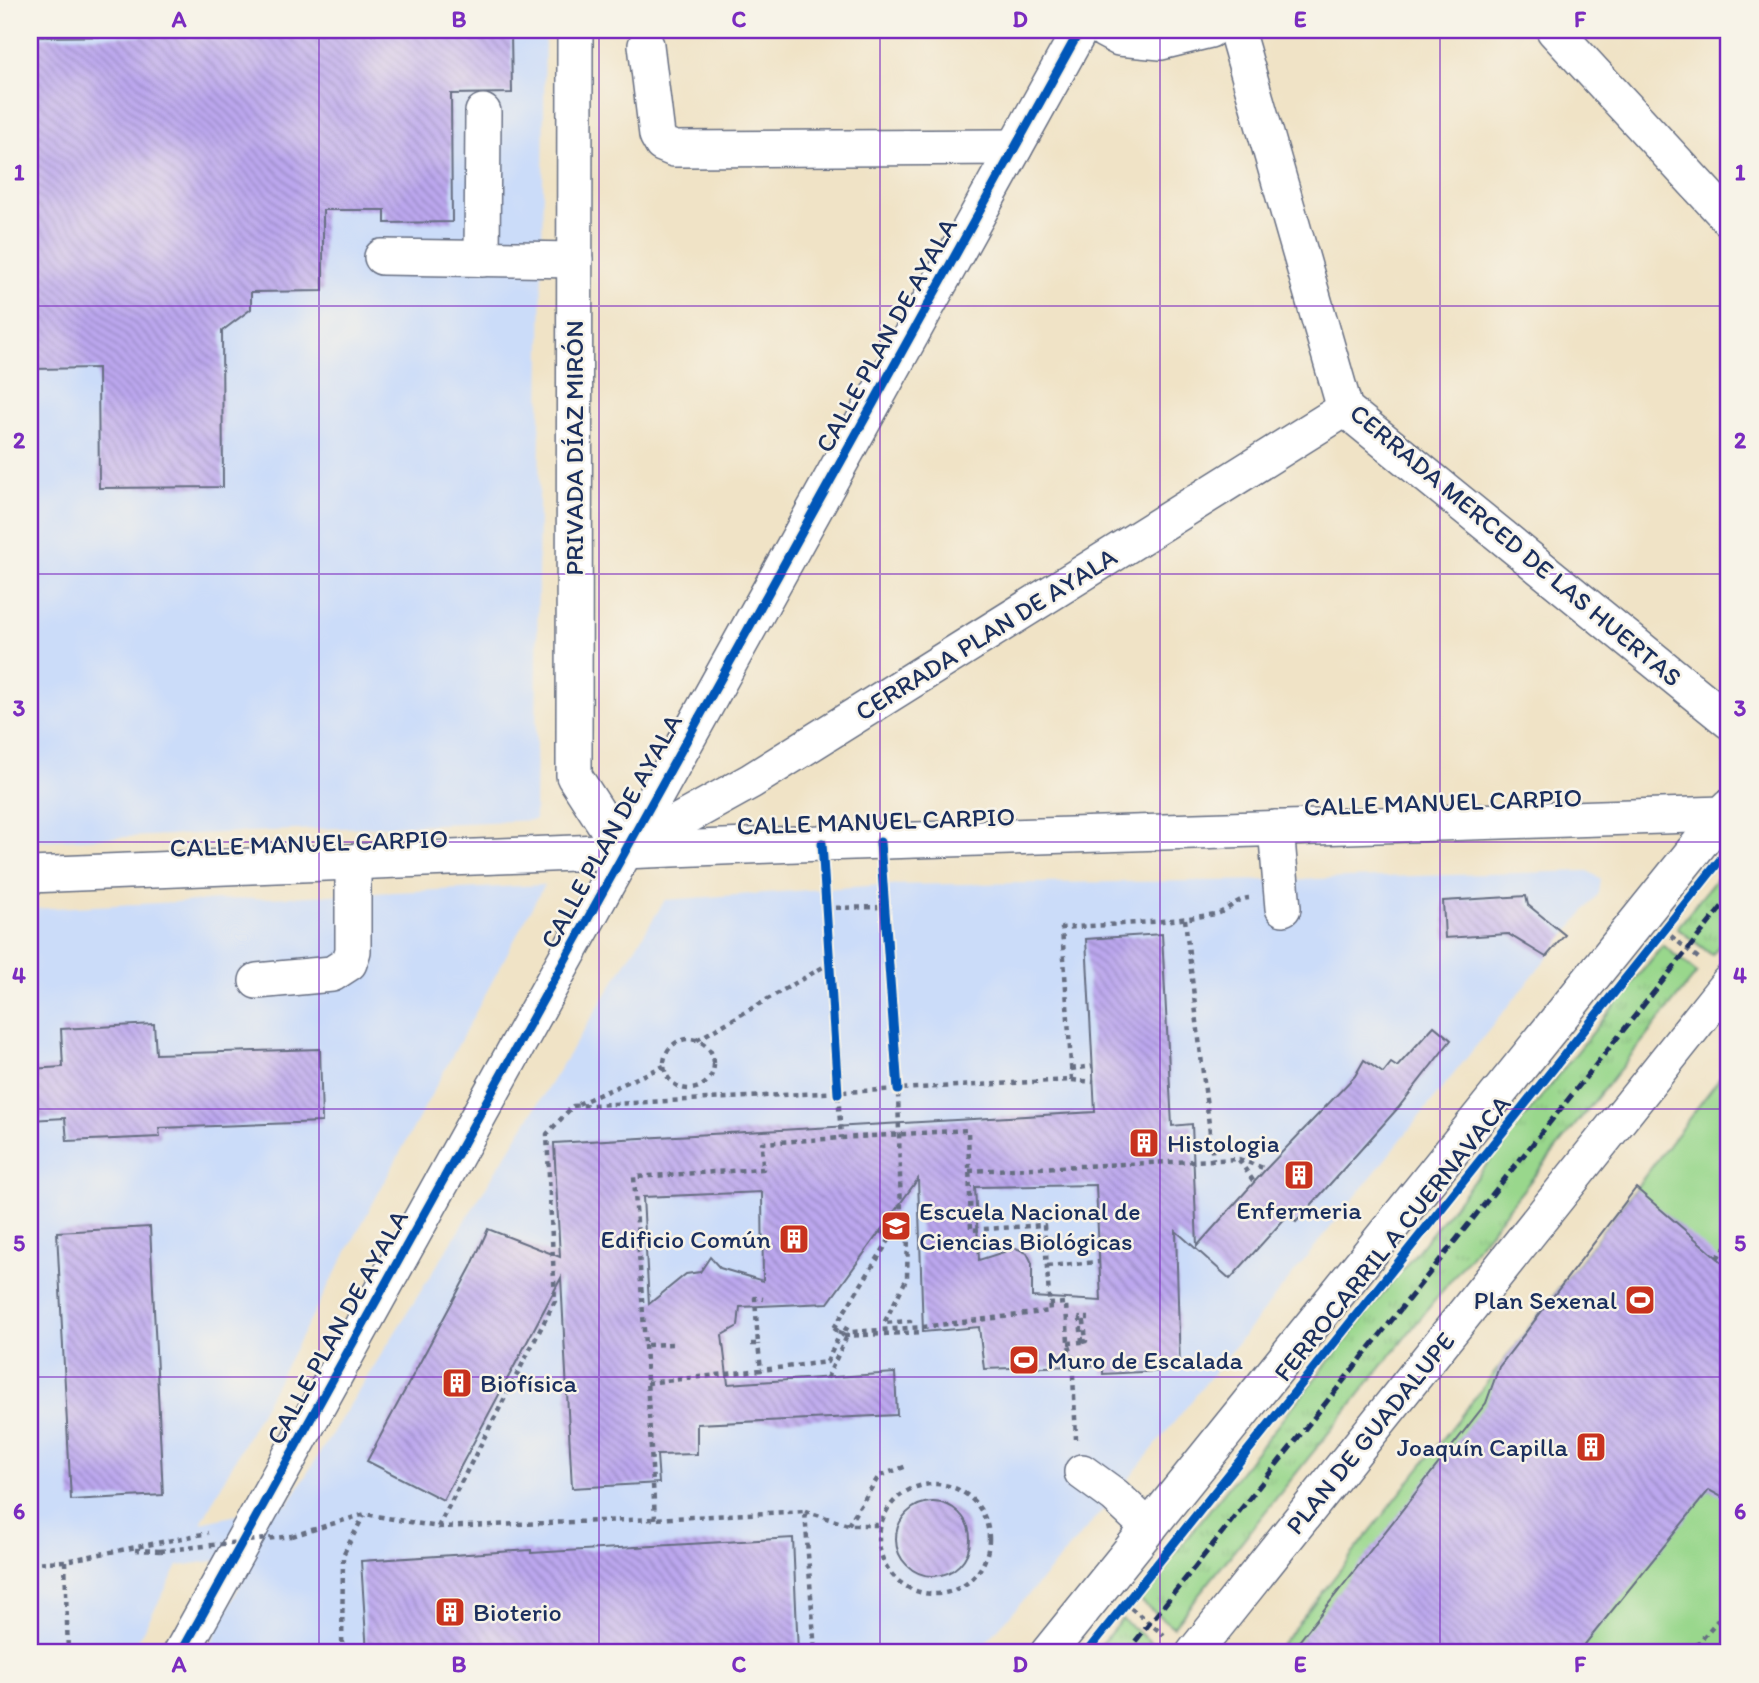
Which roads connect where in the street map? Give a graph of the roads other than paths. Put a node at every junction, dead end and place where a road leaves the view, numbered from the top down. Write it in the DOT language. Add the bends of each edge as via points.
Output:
graph roads {
  1 [pos="575,30"];
  2 [pos="1080,30"];
  3 [pos="1104,30"];
  4 [pos="1210,30"];
  5 [pos="1236,30"];
  6 [pos="1554,30"];
  7 [pos="646,45"];
  8 [pos="483,112"];
  9 [pos="1015,147"];
  10 [pos="1729,219"];
  11 [pos="382,257"];
  12 [pos="482,259"];
  13 [pos="575,260"];
  14 [pos="1345,409"];
  15 [pos="1729,721"];
  16 [pos="1726,811"];
  17 [pos="1276,828"];
  18 [pos="623,852"];
  19 [pos="353,862"];
  20 [pos="30,875"];
  21 [pos="1283,902"];
  22 [pos="1719,974"];
  23 [pos="257,981"];
  24 [pos="1079,1459"];
  25 [pos="1149,1528"];
  26 [pos="1182,1647"];
  27 [pos="181,1653"];
  28 [pos="1048,1653"];
  1 -- 13 [label="street, PRIVADA DÍAZ MIRÓN"];
  2 -- 9 [label="street, CALLE PLAN DE AYALA"];
  3 -- 4 [label="street" via="1119,38 1161,42"];
  5 -- 14 [label="street, CERRADA MERCED DE LAS HUERTAS"];
  6 -- 10 [label="street"];
  7 -- 9 [label="street" via="657,135 662,145 674,149"];
  8 -- 12 [label="street"];
  9 -- 18 [label="street, CALLE PLAN DE AYALA"];
  11 -- 12 [label="street"];
  12 -- 13 [label="street"];
  13 -- 18 [label="street, PRIVADA DÍAZ MIRÓN" via="574,776"];
  14 -- 15 [label="street, CERRADA MERCED DE LAS HUERTAS"];
  14 -- 18 [label="street, CERRADA PLAN DE AYALA" via="751,781"];
  16 -- 17 [label="street, CALLE MANUEL CARPIO"];
  16 -- 25 [label="street"];
  17 -- 18 [label="street, CALLE MANUEL CARPIO"];
  17 -- 21 [label="street"];
  18 -- 19 [label="street, CALLE MANUEL CARPIO"];
  18 -- 27 [label="street, CALLE PLAN DE AYALA"];
  19 -- 20 [label="street, CALLE MANUEL CARPIO"];
  19 -- 23 [label="street" via="353,951 349,963 332,974"];
  22 -- 26 [label="street, PLAN DE GUADALUPE"];
  24 -- 25 [label="street"];
  25 -- 28 [label="street"];
}
